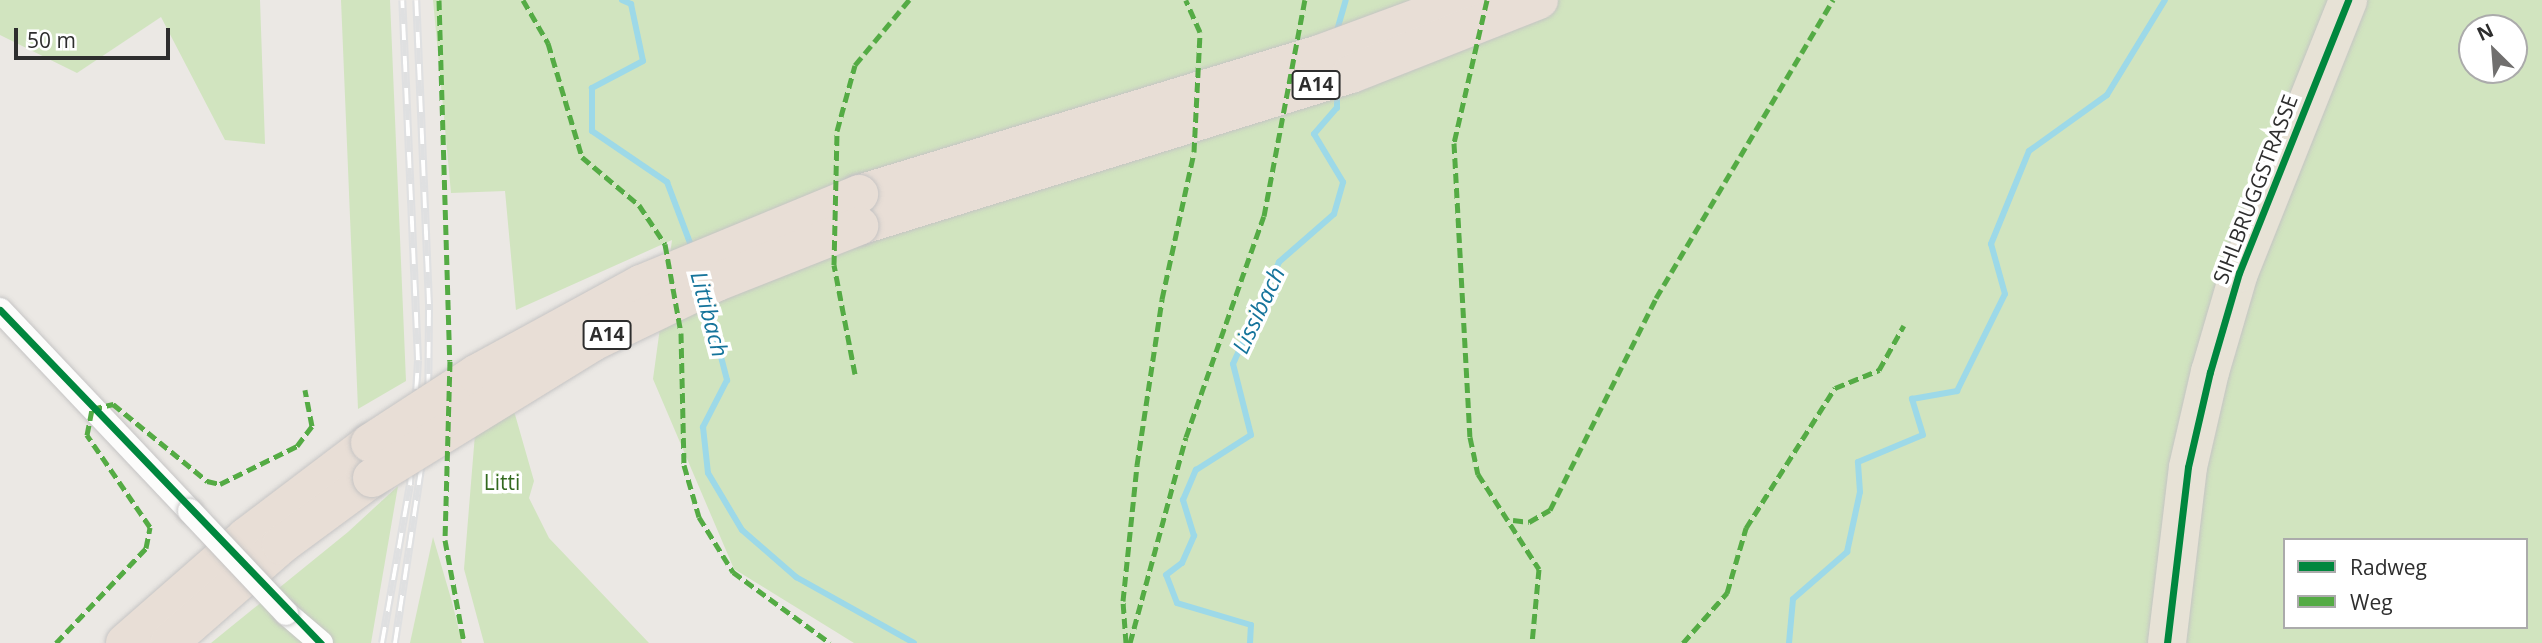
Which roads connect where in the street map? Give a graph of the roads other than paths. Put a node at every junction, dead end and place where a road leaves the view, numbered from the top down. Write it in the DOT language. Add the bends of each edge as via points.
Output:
graph roads {
  1 [pos="1466,0"];
  2 [pos="2348,0"];
  3 [pos="1524,7"];
  4 [pos="1121,129"];
  5 [pos="0,310"];
  6 [pos="371,460"];
  7 [pos="2166,642"];
  8 [pos="124,643"];
  9 [pos="169,643"];
  10 [pos="321,643"];
  1 -- 4 [label="highway, A14"];
  2 -- 7 [label="main road, SIHLBRUGGSTRASSE" via="2239,274 2210,372 2188,467"];
  3 -- 4 [label="highway, A14" via="1351,74"];
  4 -- 6 [label="highway, A14, bridge" via="641,284 476,374"];
  5 -- 10 [label="street, bridge" via="286,613"];
  6 -- 8 [label="highway, A14" via="246,537"];
  6 -- 9 [label="highway, A14"];
}
